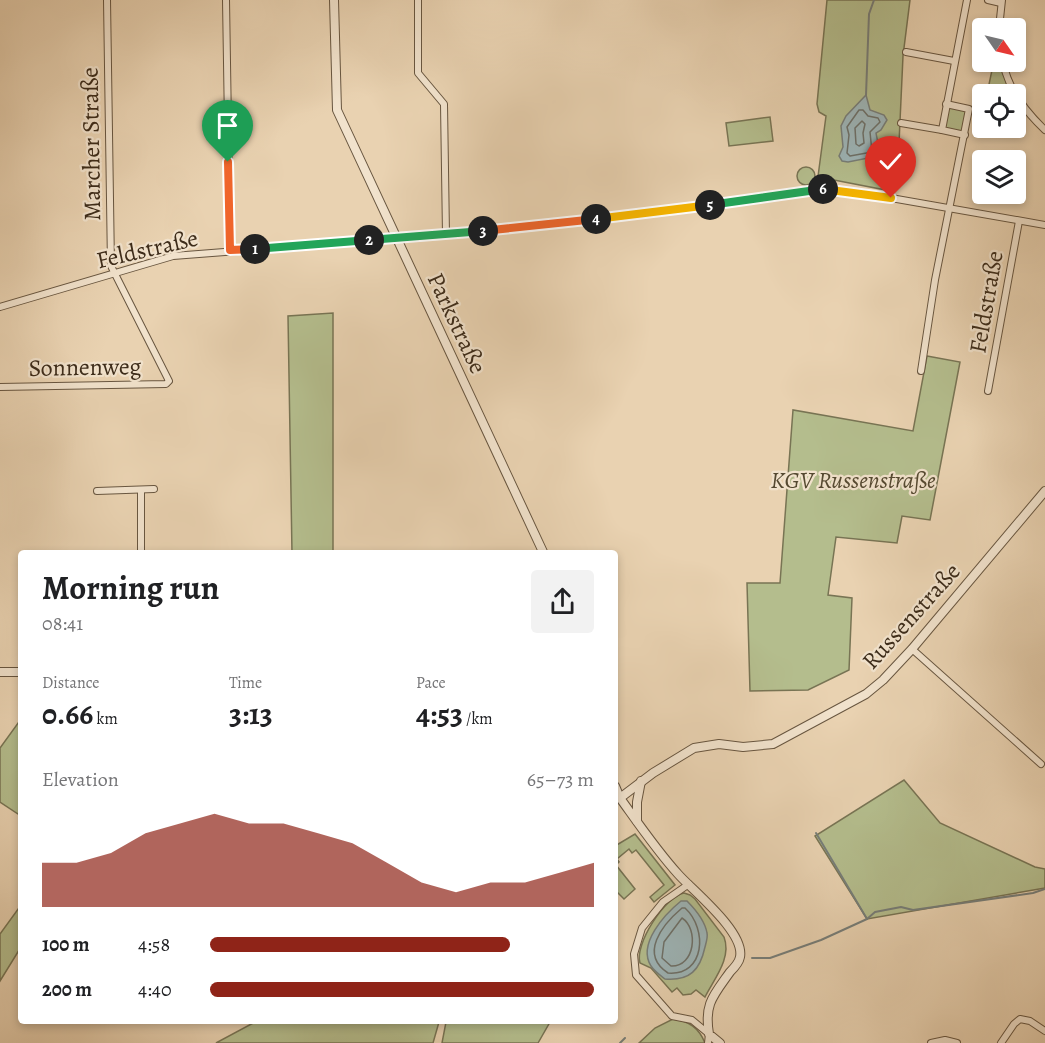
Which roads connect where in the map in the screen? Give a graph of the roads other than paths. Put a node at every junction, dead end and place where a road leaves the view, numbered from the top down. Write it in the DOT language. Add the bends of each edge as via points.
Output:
graph roads {
  1 [pos="107,0"];
  2 [pos="226,0"];
  3 [pos="334,0"];
  4 [pos="418,0"];
  5 [pos="967,0"];
  6 [pos="988,0"];
  7 [pos="1001,1"];
  8 [pos="1000,18"];
  9 [pos="906,52"];
  10 [pos="954,61"];
  11 [pos="1006,72"];
  12 [pos="946,104"];
  13 [pos="901,123"];
  14 [pos="942,130"];
  15 [pos="1045,130"];
  16 [pos="965,135"];
  17 [pos="949,209"];
  18 [pos="1019,221"];
  19 [pos="1045,225"];
  20 [pos="447,235"];
  21 [pos="396,238"];
  22 [pos="230,250"];
  23 [pos="115,273"];
  24 [pos="0,306"];
  25 [pos="921,371"];
  26 [pos="169,381"];
  27 [pos="0,387"];
  28 [pos="988,391"];
  29 [pos="154,489"];
  30 [pos="141,490"];
  31 [pos="97,491"];
  32 [pos="1045,491"];
  33 [pos="141,550"];
  34 [pos="542,550"];
  35 [pos="912,649"];
  36 [pos="0,672"];
  37 [pos="18,672"];
  38 [pos="1041,764"];
  39 [pos="641,781"];
  40 [pos="618,796"];
  41 [pos="618,798"];
  42 [pos="637,821"];
  43 [pos="689,884"];
  44 [pos="1045,1031"];
  45 [pos="709,1039"];
  46 [pos="720,1043"];
  47 [pos="931,1043"];
  48 [pos="957,1043"];
  49 [pos="1001,1043"];
  1 -- 23 [label="street, Marcher Straße" via="109,216 111,266"];
  2 -- 22 [label="street"];
  3 -- 21 [label="street, Parkstraße" via="336,110"];
  4 -- 20 [label="street" via="418,73 444,104"];
  5 -- 10 [label="street"];
  6 -- 7 [label="street"];
  7 -- 8 [label="street"];
  9 -- 10 [label="street"];
  10 -- 12 [label="street"];
  11 -- 15 [label="street" via="1018,98"];
  12 -- 14 [label="street"];
  12 -- 16 [label="street" via="969,109"];
  13 -- 14 [label="street"];
  14 -- 16 [label="street"];
  16 -- 17 [label="street"];
  17 -- 18 [label="street, Feldstraße"];
  17 -- 20 [label="street, Feldstraße" via="823,189"];
  17 -- 25 [label="street"];
  18 -- 19 [label="street, Feldstraße"];
  18 -- 28 [label="street, Feldstraße"];
  20 -- 21 [label="street, Feldstraße"];
  21 -- 22 [label="street, Feldstraße"];
  21 -- 34 [label="street, Parkstraße"];
  22 -- 23 [label="street, Feldstraße" via="173,256"];
  23 -- 24 [label="street, Feldstraße"];
  23 -- 26 [label="street, Marcher Straße"];
  26 -- 27 [label="street, Sonnenweg"];
  29 -- 30 [label="street"];
  30 -- 31 [label="street"];
  30 -- 33 [label="street"];
  32 -- 35 [label="street, Russenstraße"];
  35 -- 38 [label="street"];
  35 -- 39 [label="street, Russenstraße" via="866,694 779,740 760,747 719,744 694,748"];
  36 -- 37 [label="street"];
  39 -- 40 [label="street, Russenstraße"];
  39 -- 42 [label="street"];
  41 -- 42 [label="street"];
  42 -- 43 [label="street"];
  43 -- 45 [label="street" via="722,919 740,951 738,961 708,1008"];
  43 -- 45 [label="street" via="664,900 639,933 634,954 636,975 672,1016 692,1020"];
  44 -- 49 [label="street" via="1020,1019"];
  45 -- 46 [label="street"];
  47 -- 48 [label="street"];
}
